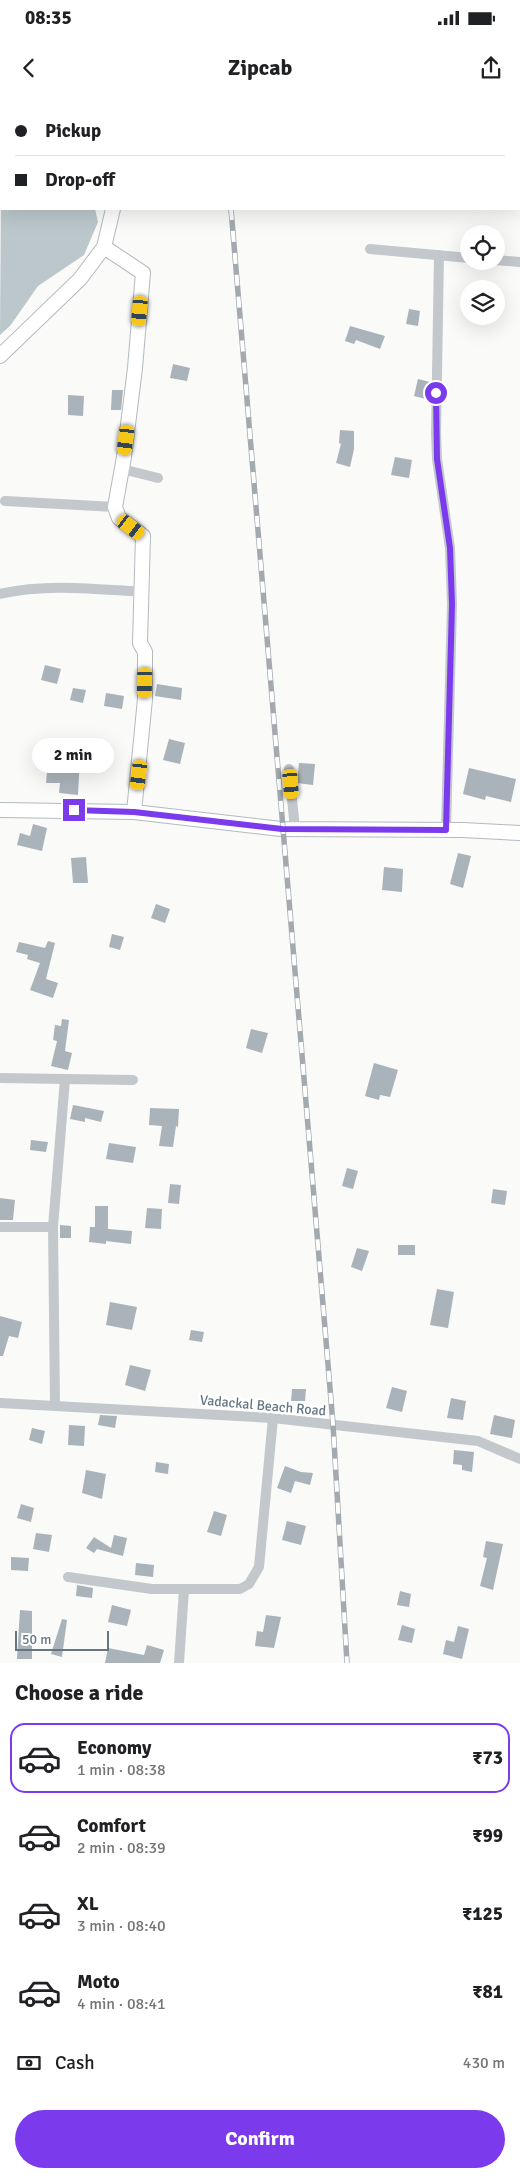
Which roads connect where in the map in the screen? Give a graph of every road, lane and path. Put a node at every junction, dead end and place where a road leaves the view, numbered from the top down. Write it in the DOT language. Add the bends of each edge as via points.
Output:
graph roads {
  1 [pos="114,210"];
  2 [pos="104,247"];
  3 [pos="370,249"];
  4 [pos="439,255"];
  5 [pos="460,257"];
  6 [pos="505,261"];
  7 [pos="520,262"];
  8 [pos="0,356"];
  9 [pos="122,469"];
  10 [pos="158,478"];
  11 [pos="5,501"];
  12 [pos="115,508"];
  13 [pos="143,592"];
  14 [pos="0,594"];
  15 [pos="289,769"];
  16 [pos="0,810"];
  17 [pos="134,812"];
  18 [pos="295,829"];
  19 [pos="446,830"];
  20 [pos="520,833"];
  21 [pos="0,1078"];
  22 [pos="65,1079"];
  23 [pos="133,1080"];
  24 [pos="0,1227"];
  25 [pos="53,1227"];
  26 [pos="0,1403"];
  27 [pos="55,1405"];
  28 [pos="273,1418"];
  29 [pos="520,1459"];
  30 [pos="68,1577"];
  31 [pos="184,1589"];
  32 [pos="179,1663"];
  1 -- 2 [label="main road"];
  2 -- 8 [label="main road" via="80,279"];
  2 -- 9 [label="main road" via="143,273"];
  3 -- 4 [label="street"];
  4 -- 5 [label="street"];
  4 -- 19 [label="street" via="436,433 450,548 452,604"];
  6 -- 7 [label="street"];
  9 -- 10 [label="street"];
  9 -- 12 [label="main road"];
  11 -- 12 [label="street"];
  12 -- 13 [label="main road" via="119,518 143,536"];
  13 -- 14 [label="street" via="69,587"];
  13 -- 17 [label="main road" via="140,643 145,652 145,699"];
  15 -- 18 [label="street"];
  16 -- 17 [label="main road"];
  17 -- 18 [label="main road"];
  18 -- 19 [label="main road"];
  19 -- 20 [label="main road"];
  21 -- 22 [label="street"];
  22 -- 23 [label="street"];
  22 -- 25 [label="street"];
  24 -- 25 [label="street"];
  25 -- 27 [label="street"];
  26 -- 27 [label="street, Vadackal Beach Road"];
  27 -- 28 [label="street, Vadackal Beach Road"];
  28 -- 29 [label="street, Vadackal Beach Road" via="478,1441"];
  28 -- 31 [label="street" via="259,1567 249,1584 240,1589"];
  30 -- 31 [label="street" via="152,1589"];
  31 -- 32 [label="street"];
}
